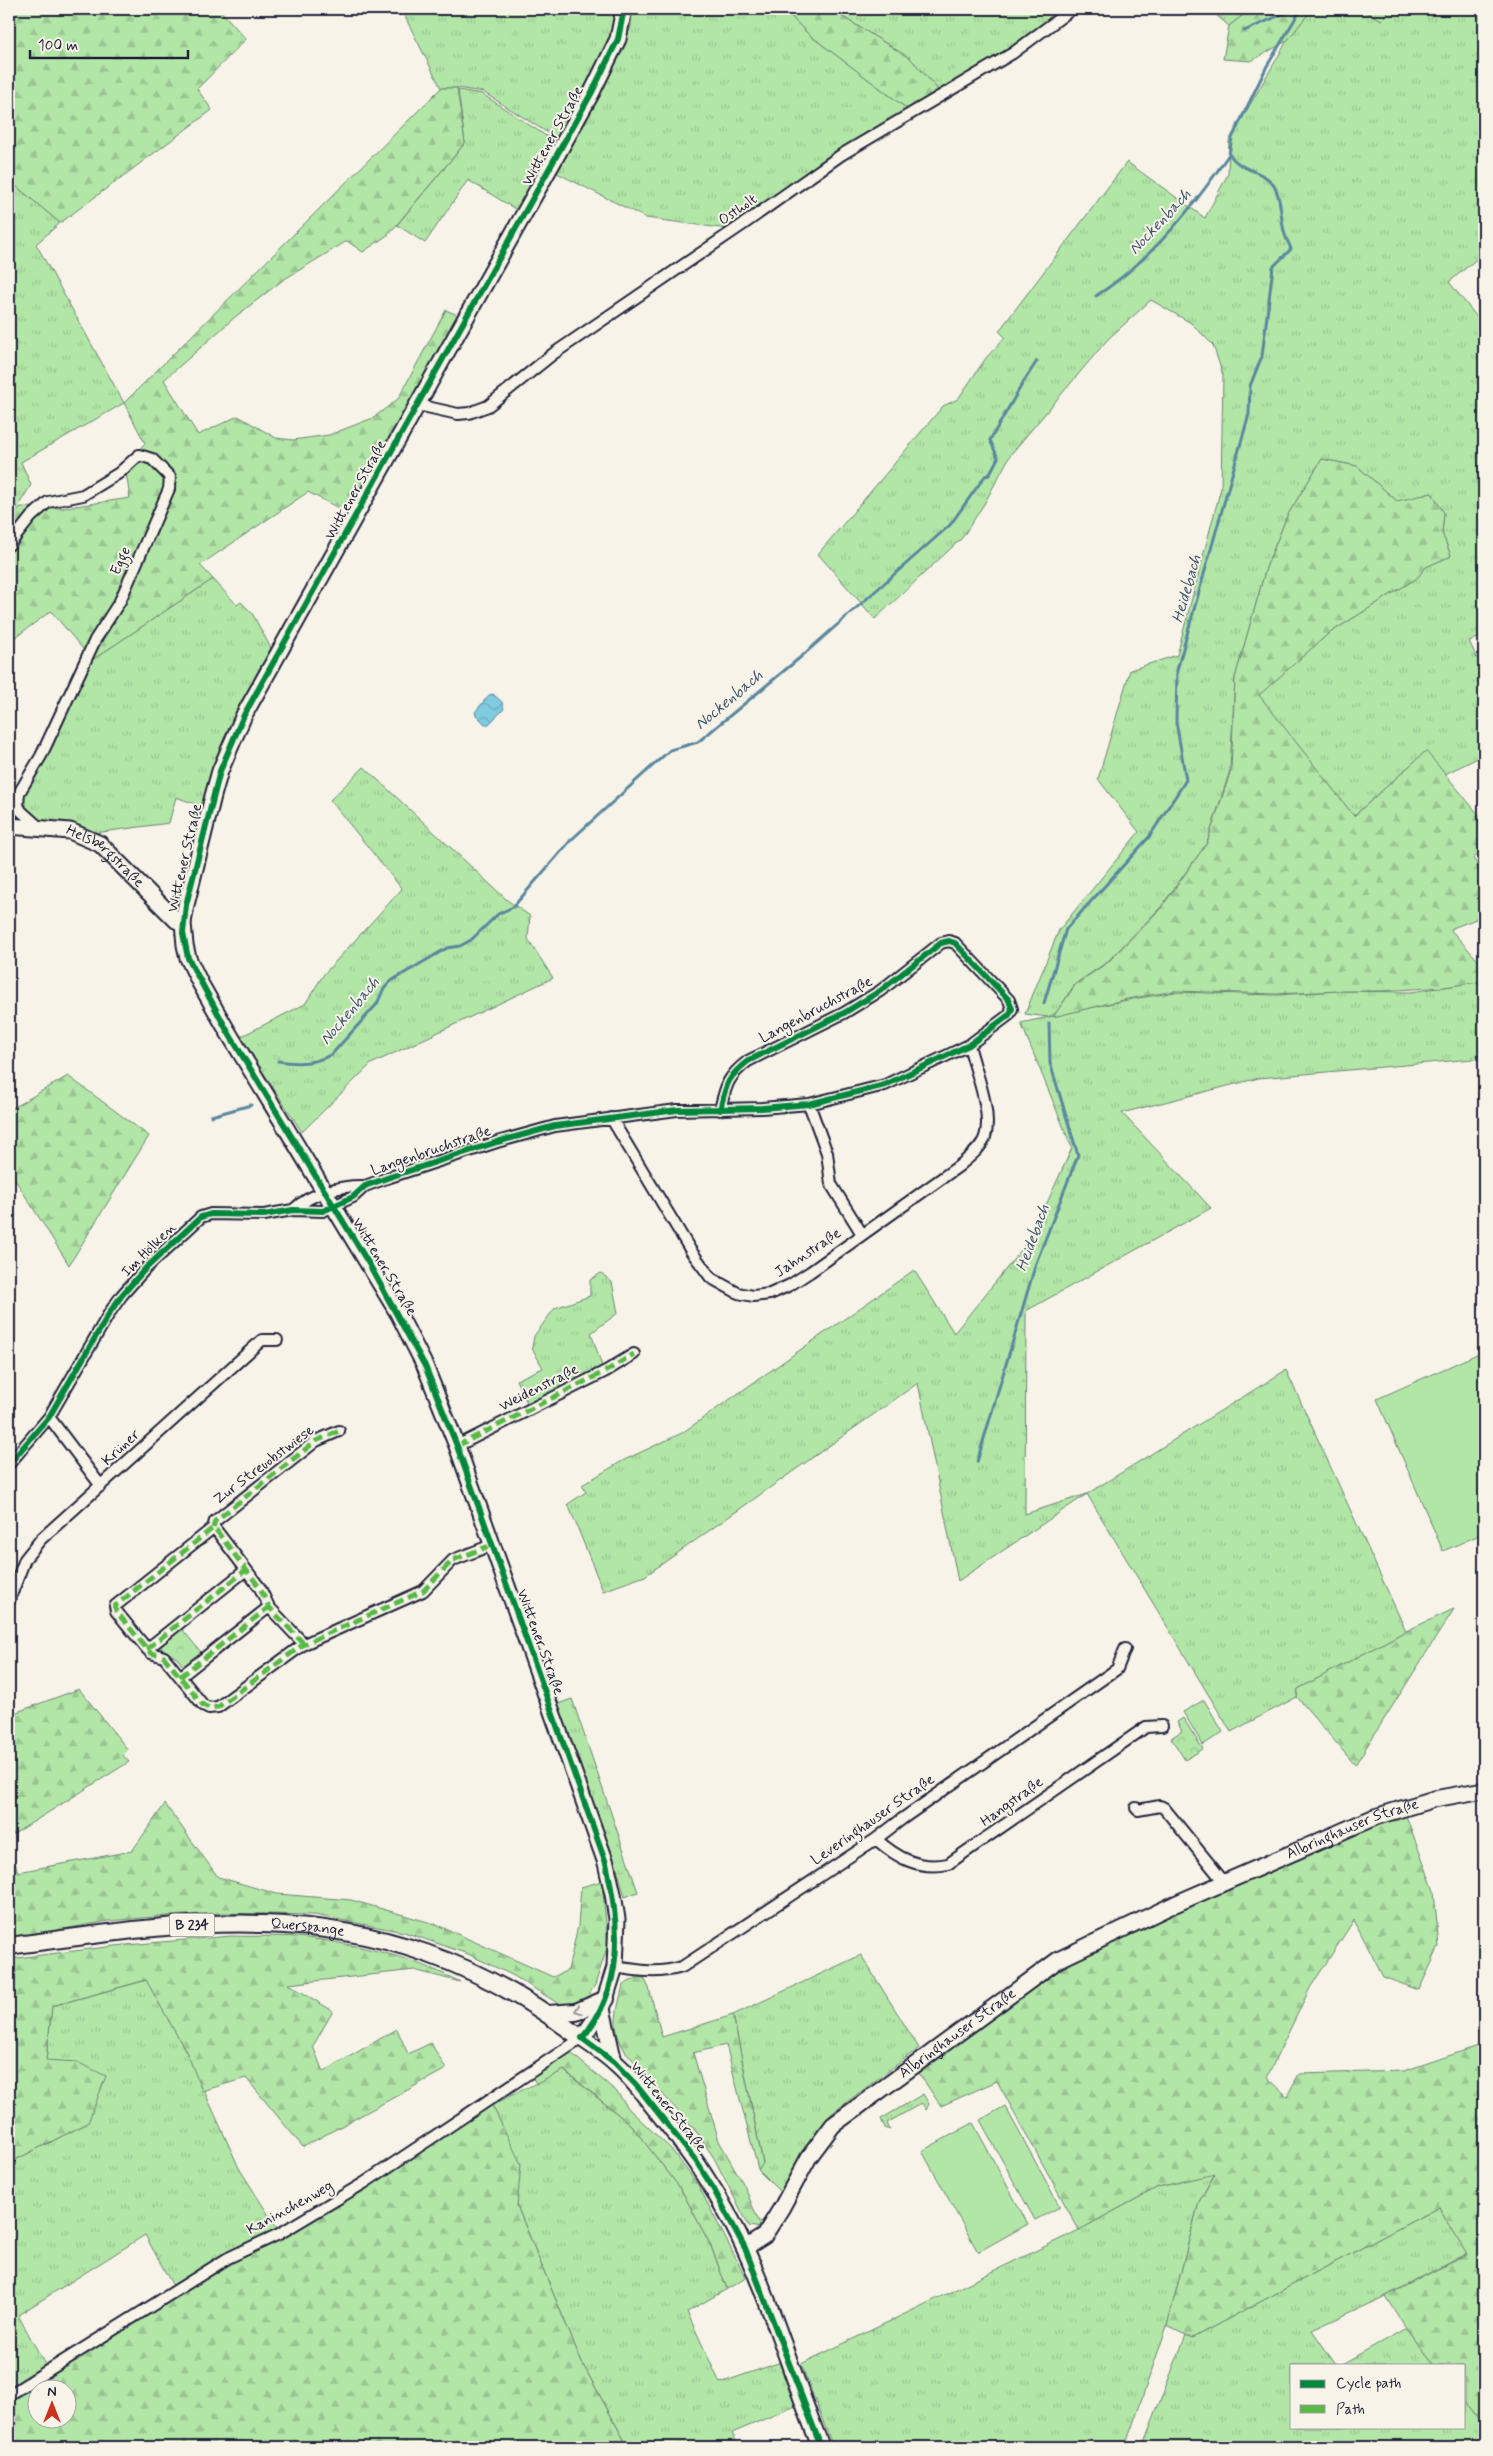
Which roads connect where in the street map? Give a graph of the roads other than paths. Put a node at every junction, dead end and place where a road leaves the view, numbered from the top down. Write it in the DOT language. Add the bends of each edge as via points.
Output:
graph roads {
  1 [pos="624,9"];
  2 [pos="1072,9"];
  3 [pos="418,406"];
  4 [pos="9,545"];
  5 [pos="9,826"];
  6 [pos="41,829"];
  7 [pos="183,923"];
  8 [pos="969,1045"];
  9 [pos="809,1104"];
  10 [pos="720,1110"];
  11 [pos="611,1118"];
  12 [pos="365,1186"];
  13 [pos="325,1192"];
  14 [pos="334,1208"];
  15 [pos="293,1210"];
  16 [pos="862,1234"];
  17 [pos="277,1340"];
  18 [pos="634,1354"];
  19 [pos="49,1417"];
  20 [pos="339,1431"];
  21 [pos="456,1446"];
  22 [pos="9,1464"];
  23 [pos="102,1486"];
  24 [pos="213,1528"];
  25 [pos="492,1545"];
  26 [pos="246,1570"];
  27 [pos="9,1601"];
  28 [pos="270,1607"];
  29 [pos="304,1644"];
  30 [pos="146,1649"];
  31 [pos="1125,1649"];
  32 [pos="180,1677"];
  33 [pos="1162,1726"];
  34 [pos="1484,1790"];
  35 [pos="1136,1808"];
  36 [pos="876,1839"];
  37 [pos="1224,1882"];
  38 [pos="9,1946"];
  39 [pos="615,1967"];
  40 [pos="604,2004"];
  41 [pos="548,2014"];
  42 [pos="582,2038"];
  43 [pos="614,2062"];
  44 [pos="745,2248"];
  45 [pos="9,2395"];
  46 [pos="821,2447"];
  1 -- 3 [label="main road, Wittener Straße" via="618,39 592,92"];
  2 -- 3 [label="street, Ostholt" via="1013,53 841,155 553,354 488,406 458,414"];
  3 -- 7 [label="main road, Wittener Straße" via="244,715 218,778"];
  4 -- 6 [label="street, Egge" via="31,517 48,502 83,494 119,473 139,455 152,458 170,477 170,490 120,601 95,640 41,756 19,793 21,811"];
  5 -- 6 [label="main road, Helsbergstraße"];
  6 -- 7 [label="main road, Helsbergstraße" via="70,832 100,844 176,920"];
  7 -- 13 [label="main road, Wittener Straße" via="188,958 200,983"];
  8 -- 9 [label="street, Langenbruchstraße" via="884,1085"];
  8 -- 10 [label="street, Langenbruchstraße" via="1009,1015 1012,1009 1009,1000 955,943 949,941 941,943 880,991 748,1061 727,1080"];
  8 -- 16 [label="street, Jahnstraße" via="988,1122 984,1139 959,1166"];
  9 -- 10 [label="street, Langenbruchstraße"];
  9 -- 16 [label="street" via="827,1153 831,1184"];
  10 -- 11 [label="street, Langenbruchstraße" via="677,1110"];
  11 -- 12 [label="street, Langenbruchstraße" via="555,1126 497,1142"];
  11 -- 16 [label="street, Jahnstraße" via="710,1278 738,1293 753,1296 770,1294 790,1286"];
  12 -- 13 [label="street, Langenbruchstraße" via="349,1185"];
  12 -- 14 [label="street, Langenbruchstraße" via="354,1197"];
  13 -- 14 [label="main road, Wittener Straße"];
  13 -- 15 [label="street, Im Hölken" via="303,1200"];
  14 -- 15 [label="street, Im Hölken" via="309,1212"];
  14 -- 21 [label="main road, Wittener Straße" via="413,1341"];
  15 -- 19 [label="street, Im Hölken" via="264,1215 211,1214 195,1222 122,1295"];
  17 -- 23 [label="street, Krüner" via="262,1340"];
  18 -- 21 [label="street, Weidenstraße"];
  19 -- 22 [label="street, Im Hölken"];
  19 -- 23 [label="street"];
  20 -- 24 [label="street, Zur Streuobstwiese" via="316,1441 215,1521"];
  21 -- 25 [label="main road, Wittener Straße"];
  23 -- 27 [label="street, Krüner" via="41,1539 25,1559"];
  24 -- 26 [label="street, Zur Streuobstwiese"];
  24 -- 30 [label="street, Zur Streuobstwiese" via="115,1606"];
  25 -- 29 [label="street, Zur Streuobstwiese" via="454,1560 423,1590"];
  25 -- 39 [label="main road, Wittener Straße" via="606,1863 617,1919"];
  26 -- 28 [label="street, Zur Streuobstwiese"];
  26 -- 30 [label="street"];
  28 -- 29 [label="street, Zur Streuobstwiese"];
  28 -- 32 [label="street"];
  29 -- 32 [label="street, Zur Streuobstwiese" via="218,1708 203,1705"];
  30 -- 32 [label="street, Zur Streuobstwiese" via="164,1657"];
  31 -- 36 [label="street, Leveringhauser Straße" via="1117,1669"];
  33 -- 36 [label="street, Hangstraße" via="1146,1727 948,1864 935,1867 905,1861"];
  34 -- 37 [label="main road, Albringhauser Straße" via="1434,1799 1375,1817"];
  35 -- 37 [label="street" via="1164,1808"];
  36 -- 39 [label="street, Leveringhauser Straße" via="682,1967 651,1972"];
  37 -- 44 [label="main road, Albringhauser Straße" via="1058,1960 846,2115 833,2125 809,2157 764,2236"];
  38 -- 41 [label="main road, Querspange / B 234" via="150,1928 214,1924 301,1926 398,1943 467,1968"];
  39 -- 40 [label="main road, Wittener Straße"];
  40 -- 41 [label="main road, one-way" via="576,2012"];
  40 -- 42 [label="main road, Wittener Straße"];
  40 -- 43 [label="main road"];
  41 -- 42 [label="main road, Querspange / B 234"];
  42 -- 43 [label="main road, Wittener Straße / B 234"];
  42 -- 45 [label="street, Kaninchenweg" via="364,2184 279,2234 228,2258"];
  43 -- 44 [label="main road, Wittener Straße / B 234" via="638,2086 696,2161"];
  44 -- 46 [label="main road, Wittener Straße / B 234"];
}
